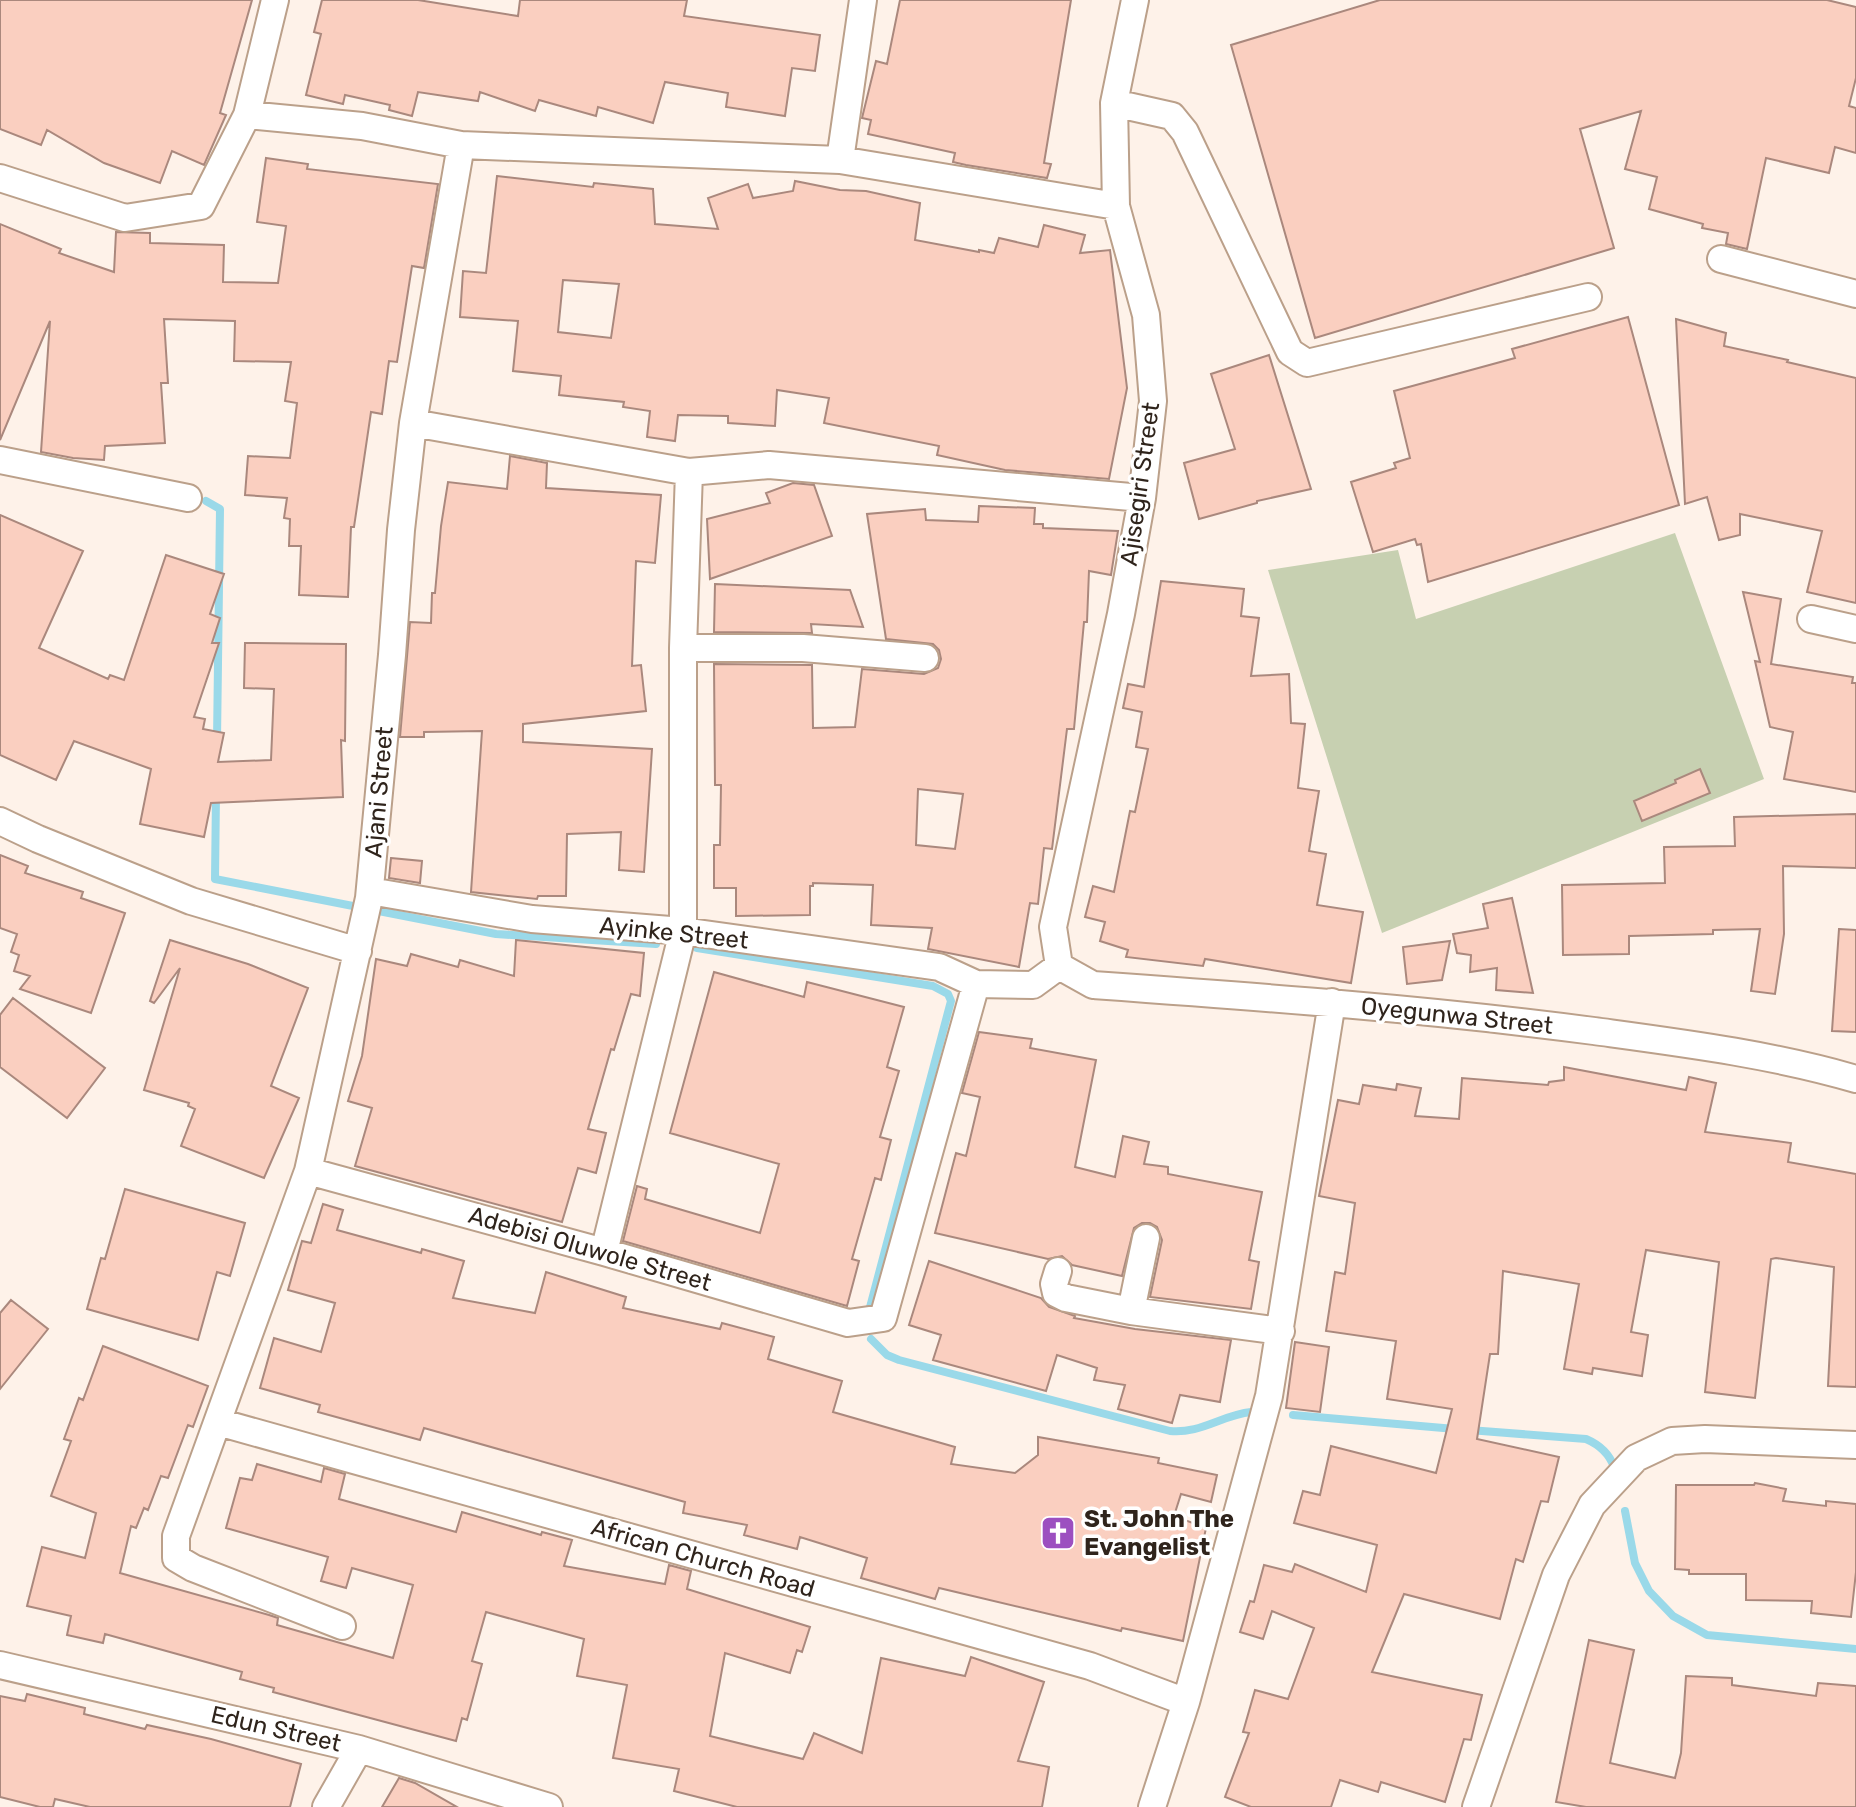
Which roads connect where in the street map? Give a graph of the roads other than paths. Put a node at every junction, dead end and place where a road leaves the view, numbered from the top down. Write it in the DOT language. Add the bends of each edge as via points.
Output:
graph roads {
  1 [pos="275,0"];
  2 [pos="863,0"];
  3 [pos="1135,0"];
  4 [pos="1114,103"];
  5 [pos="247,115"];
  6 [pos="461,145"];
  7 [pos="840,160"];
  8 [pos="0,178"];
  9 [pos="1116,206"];
  10 [pos="1721,259"];
  11 [pos="1856,294"];
  12 [pos="1588,297"];
  13 [pos="413,423"];
  14 [pos="0,460"];
  15 [pos="689,472"];
  16 [pos="188,498"];
  17 [pos="1142,498"];
  18 [pos="1811,619"];
  19 [pos="1856,629"];
  20 [pos="683,648"];
  21 [pos="925,658"];
  22 [pos="0,821"];
  23 [pos="368,903"];
  24 [pos="683,931"];
  25 [pos="358,951"];
  26 [pos="1059,966"];
  27 [pos="976,984"];
  28 [pos="1332,1002"];
  29 [pos="1856,1079"];
  30 [pos="308,1171"];
  31 [pos="1146,1238"];
  32 [pos="604,1252"];
  33 [pos="1058,1271"];
  34 [pos="1131,1311"];
  35 [pos="1281,1331"];
  36 [pos="218,1422"];
  37 [pos="1856,1445"];
  38 [pos="342,1626"];
  39 [pos="0,1665"];
  40 [pos="1186,1702"];
  41 [pos="359,1749"];
  42 [pos="326,1807"];
  43 [pos="549,1807"];
  44 [pos="1152,1807"];
  45 [pos="1476,1807"];
  1 -- 5 [label="street"];
  2 -- 7 [label="street"];
  3 -- 4 [label="street, Ajisegiri Street"];
  4 -- 9 [label="street, Ajisegiri Street"];
  4 -- 12 [label="street" via="1172,116 1185,132 1290,352 1307,363"];
  5 -- 6 [label="street" via="362,126"];
  5 -- 8 [label="street" via="201,206 125,218"];
  6 -- 7 [label="street"];
  6 -- 13 [label="street, Ajani Street"];
  7 -- 9 [label="street"];
  9 -- 17 [label="street, Ajisegiri Street" via="1146,315 1153,401"];
  10 -- 11 [label="street"];
  13 -- 15 [label="street"];
  13 -- 23 [label="street, Ajani Street"];
  14 -- 16 [label="street"];
  15 -- 17 [label="street" via="769,465"];
  15 -- 20 [label="street"];
  17 -- 26 [label="street, Ajisegiri Street" via="1053,927"];
  18 -- 19 [label="street"];
  20 -- 21 [label="street" via="803,648"];
  20 -- 24 [label="street"];
  22 -- 25 [label="street" via="191,901"];
  23 -- 24 [label="street, Ayinke Street"];
  23 -- 25 [label="street, Ajani Street"];
  24 -- 27 [label="street, Ayinke Street" via="939,967"];
  24 -- 32 [label="street"];
  25 -- 30 [label="street, Ajani Street"];
  26 -- 27 [label="street" via="1033,985"];
  26 -- 28 [label="street, Oyegunwa Street" via="1093,985"];
  27 -- 32 [label="street, Adebisi Oluwole Street" via="883,1318 848,1323"];
  28 -- 29 [label="street, Oyegunwa Street" via="1650,1038 1738,1051"];
  28 -- 35 [label="street"];
  30 -- 32 [label="street, Adebisi Oluwole Street"];
  30 -- 36 [label="street, Ajani Street"];
  31 -- 34 [label="street"];
  33 -- 34 [label="street" via="1056,1293"];
  34 -- 35 [label="street"];
  35 -- 40 [label="street" via="1269,1396"];
  36 -- 38 [label="street, Ajani Street" via="176,1536 176,1558"];
  36 -- 40 [label="street, African Church Road" via="1090,1666"];
  37 -- 45 [label="street" via="1705,1439 1672,1441 1636,1458 1592,1505 1556,1575"];
  39 -- 41 [label="street, Edun Street"];
  40 -- 44 [label="street"];
  41 -- 42 [label="street"];
  41 -- 43 [label="street, Edun Street"];
}
